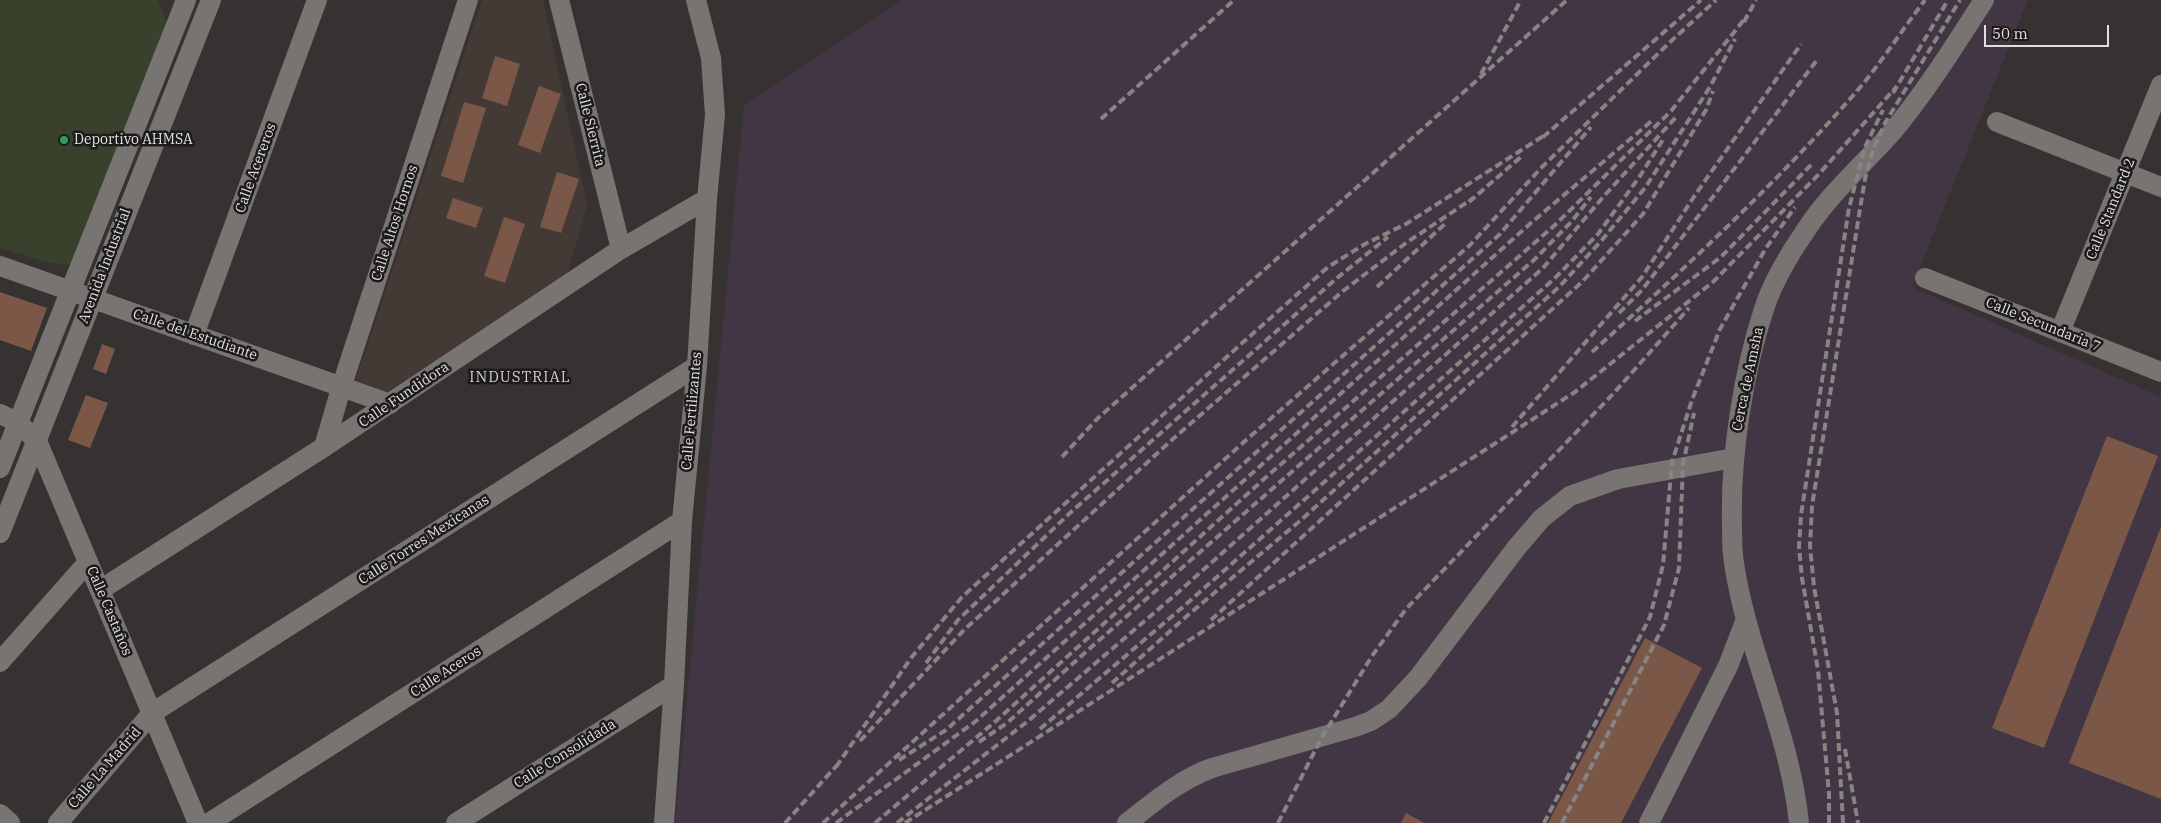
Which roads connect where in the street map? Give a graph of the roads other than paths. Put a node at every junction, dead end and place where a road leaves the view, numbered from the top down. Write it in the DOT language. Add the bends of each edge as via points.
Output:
graph roads {
  1 [pos="211,0"];
  2 [pos="317,0"];
  3 [pos="468,0"];
  4 [pos="559,0"];
  5 [pos="696,0"];
  6 [pos="1984,0"];
  7 [pos="180,4"];
  8 [pos="2161,85"];
  9 [pos="1997,122"];
  10 [pos="2126,173"];
  11 [pos="2161,187"];
  12 [pos="707,199"];
  13 [pos="621,249"];
  14 [pos="0,266"];
  15 [pos="1925,278"];
  16 [pos="70,290"];
  17 [pos="93,298"];
  18 [pos="2060,332"];
  19 [pos="194,335"];
  20 [pos="697,366"];
  21 [pos="2161,372"];
  22 [pos="342,386"];
  23 [pos="390,404"];
  24 [pos="9,418"];
  25 [pos="37,441"];
  26 [pos="324,447"];
  27 [pos="1734,458"];
  28 [pos="0,468"];
  29 [pos="682,521"];
  30 [pos="0,533"];
  31 [pos="88,562"];
  32 [pos="100,590"];
  33 [pos="1746,619"];
  34 [pos="0,662"];
  35 [pos="674,685"];
  36 [pos="152,713"];
  37 [pos="0,814"];
  38 [pos="10,823"];
  39 [pos="58,823"];
  40 [pos="198,823"];
  41 [pos="209,823"];
  42 [pos="456,823"];
  43 [pos="664,823"];
  44 [pos="1127,823"];
  45 [pos="1649,823"];
  46 [pos="1799,823"];
  1 -- 17 [label="street, Avenida Industrial"];
  2 -- 19 [label="street, Calle Acereros"];
  3 -- 22 [label="street, Calle Altos Hornos"];
  4 -- 13 [label="street, Calle Sierrita"];
  5 -- 12 [label="street, Calle Fertilizantes" via="711,58 714,84 715,115"];
  6 -- 27 [label="street, Cerca de Amsha" via="1936,75 1909,110 1805,230 1772,289 1752,352"];
  7 -- 16 [label="street, Avenida Industrial"];
  8 -- 10 [label="street, Calle Standard 2"];
  9 -- 10 [label="street"];
  10 -- 11 [label="street"];
  10 -- 18 [label="street, Calle Standard 2"];
  12 -- 13 [label="street, Calle Fundidora"];
  12 -- 20 [label="street, Calle Fertilizantes"];
  13 -- 23 [label="street, Calle Fundidora"];
  14 -- 16 [label="street, Calle del Estudiante"];
  15 -- 18 [label="street, Calle Secundaria 7"];
  16 -- 17 [label="street, Calle del Estudiante"];
  16 -- 24 [label="street, Avenida Industrial"];
  17 -- 19 [label="street, Calle del Estudiante"];
  17 -- 25 [label="street, Avenida Industrial"];
  18 -- 21 [label="street, Calle Secundaria 7"];
  19 -- 22 [label="street, Calle del Estudiante"];
  20 -- 29 [label="street, Calle Fertilizantes"];
  20 -- 36 [label="street, Calle Torres Mexicanas"];
  22 -- 23 [label="street, Calle del Estudiante"];
  22 -- 26 [label="street, Calle Altos Hornos"];
  23 -- 26 [label="street, Calle Fundidora"];
  24 -- 25 [label="street, Calle Castaños"];
  24 -- 28 [label="street, Avenida Industrial"];
  25 -- 30 [label="street, Avenida Industrial"];
  25 -- 31 [label="street, Calle Castaños"];
  26 -- 32 [label="street, Calle Fundidora"];
  27 -- 33 [label="street, Cerca de Amsha" via="1731,503 1733,560"];
  27 -- 44 [label="street" via="1618,479 1570,496 1542,518 1517,547 1418,678 1389,709 1371,722 1193,775"];
  29 -- 35 [label="street, Calle Fertilizantes"];
  29 -- 41 [label="street, Calle Aceros"];
  31 -- 32 [label="street, Calle Castaños"];
  31 -- 34 [label="street"];
  32 -- 36 [label="street, Calle Castaños"];
  33 -- 45 [label="street" via="1728,666"];
  33 -- 46 [label="street, Cerca de Amsha" via="1787,758"];
  35 -- 42 [label="street, Calle Consolidada"];
  35 -- 43 [label="street, Calle Fertilizantes"];
  36 -- 39 [label="street, Calle La Madrid"];
  36 -- 40 [label="street, Calle Castaños"];
  37 -- 38 [label="street"];
}
